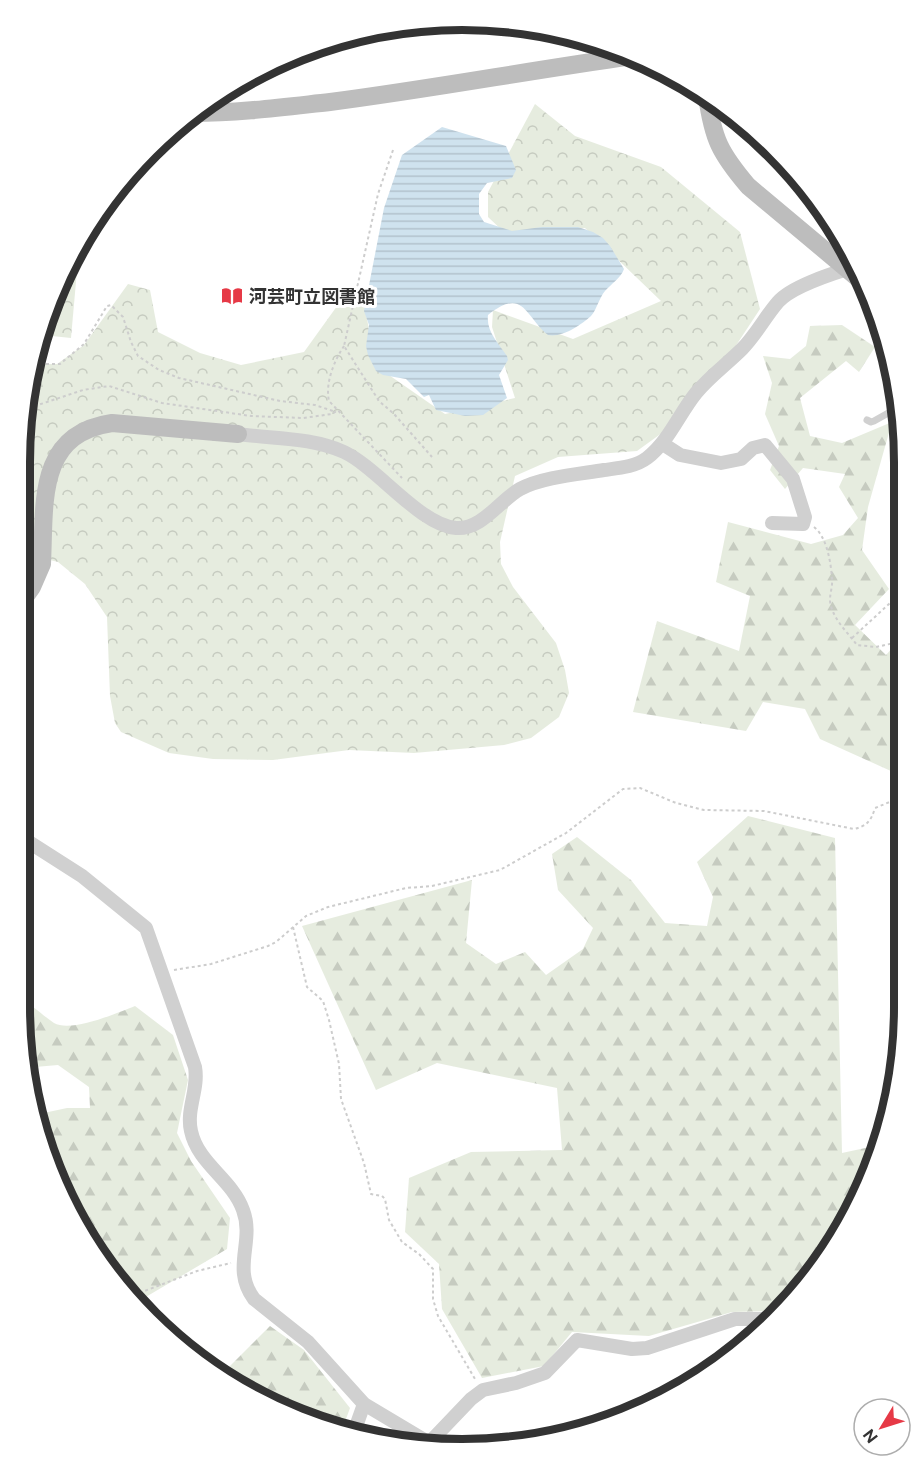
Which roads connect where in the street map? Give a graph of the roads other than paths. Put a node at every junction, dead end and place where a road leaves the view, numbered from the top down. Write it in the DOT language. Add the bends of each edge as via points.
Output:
graph roads {
  1 [pos="616,59"];
  2 [pos="709,108"];
  3 [pos="208,113"];
  4 [pos="847,269"];
  5 [pos="891,412"];
  6 [pos="867,420"];
  7 [pos="238,434"];
  8 [pos="663,444"];
  9 [pos="772,523"];
  10 [pos="30,588"];
  11 [pos="30,843"];
  12 [pos="760,1319"];
  13 [pos="363,1404"];
  14 [pos="356,1426"];
  15 [pos="417,1436"];
  16 [pos="435,1438"];
  1 -- 3 [label="street" via="390,94"];
  2 -- 4 [label="street" via="720,148 748,186"];
  4 -- 8 [label="street" via="779,300 748,343 697,392"];
  5 -- 6 [label="lane" via="874,421"];
  7 -- 8 [label="street" via="319,442 345,453 434,521 456,528 477,523 520,489 639,463"];
  7 -- 10 [label="street" via="112,423 79,432 67,441 51,466 42,564"];
  8 -- 9 [label="street" via="680,455 721,464 741,459 753,448 765,445 793,479 806,517 803,524"];
  11 -- 13 [label="street" via="82,876 146,928 197,1076 190,1114 191,1134 243,1211 247,1234 243,1263 246,1285 255,1299 308,1342"];
  12 -- 16 [label="street" via="735,1319 647,1348 577,1340 545,1373 481,1391"];
  13 -- 14 [label="street"];
  13 -- 15 [label="street"];
}
